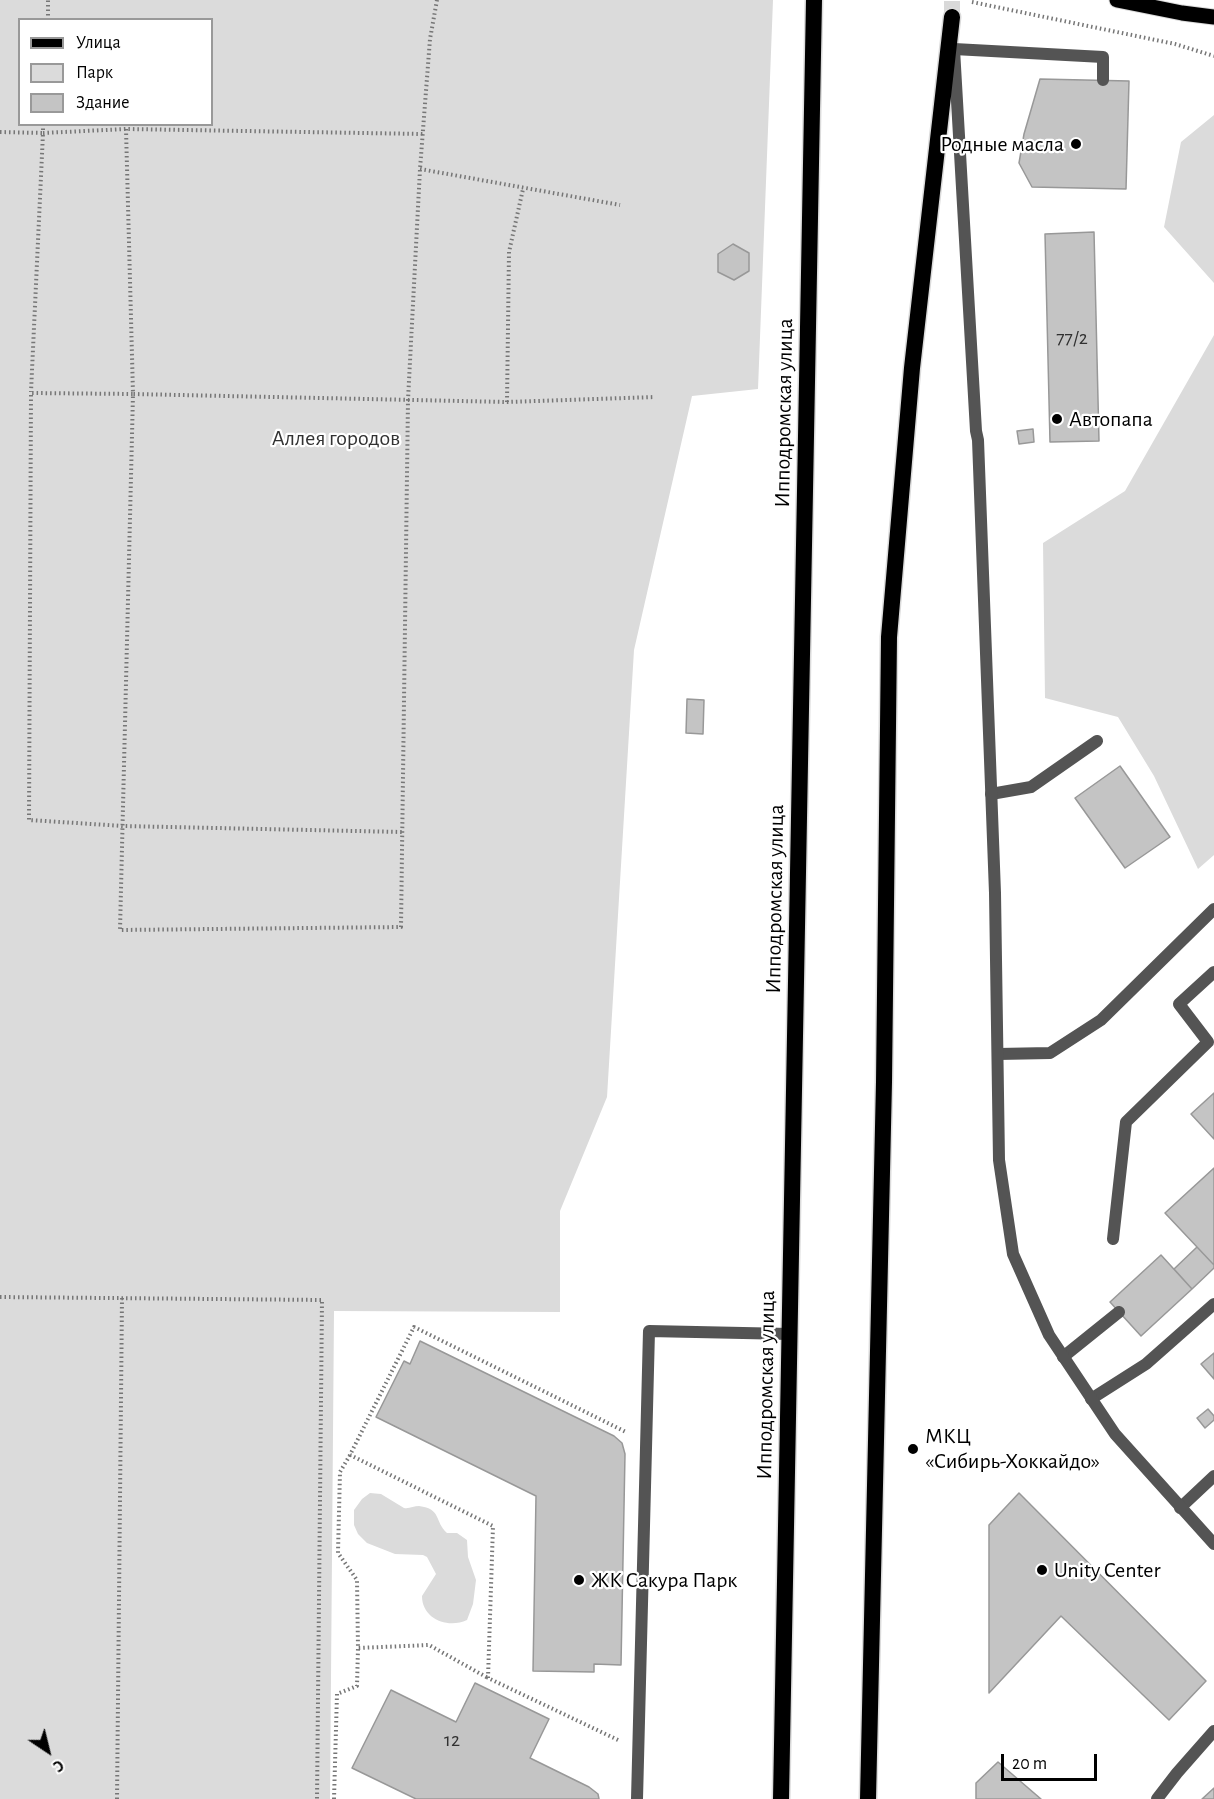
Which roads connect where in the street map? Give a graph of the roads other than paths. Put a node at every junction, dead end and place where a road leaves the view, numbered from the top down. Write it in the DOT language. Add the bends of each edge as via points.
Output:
graph roads {
  1 [pos="814,0"];
  2 [pos="1117,0"];
  3 [pos="952,17"];
  4 [pos="1214,17"];
  5 [pos="954,49"];
  6 [pos="1103,80"];
  7 [pos="1097,741"];
  8 [pos="991,794"];
  9 [pos="1214,909"];
  10 [pos="1214,972"];
  11 [pos="998,1054"];
  12 [pos="1113,1239"];
  13 [pos="1214,1304"];
  14 [pos="1119,1312"];
  15 [pos="790,1334"];
  16 [pos="1063,1357"];
  17 [pos="1091,1399"];
  18 [pos="1214,1476"];
  19 [pos="1179,1508"];
  20 [pos="1214,1544"];
  21 [pos="1214,1731"];
  22 [pos="637,1799"];
  23 [pos="781,1799"];
  24 [pos="868,1799"];
  25 [pos="1157,1799"];
  1 -- 15 [label="highway, Ипподромская улица"];
  2 -- 4 [label="main road"];
  3 -- 5 [label="street"];
  3 -- 24 [label="highway" via="912,368 889,637 884,1082"];
  5 -- 6 [label="street" via="1103,57"];
  5 -- 8 [label="street" via="978,440"];
  7 -- 8 [label="street" via="1031,787"];
  8 -- 11 [label="street"];
  9 -- 11 [label="street" via="1101,1020 1050,1053"];
  10 -- 12 [label="street" via="1179,1004 1208,1042 1126,1122"];
  11 -- 16 [label="street" via="999,1160 1013,1254 1048,1335"];
  13 -- 17 [label="street" via="1146,1364"];
  14 -- 16 [label="street"];
  15 -- 22 [label="street" via="649,1331"];
  15 -- 23 [label="highway, Ипподромская улица"];
  16 -- 17 [label="street"];
  17 -- 19 [label="street" via="1115,1434"];
  18 -- 19 [label="street"];
  19 -- 20 [label="street"];
  21 -- 25 [label="street"];
}
